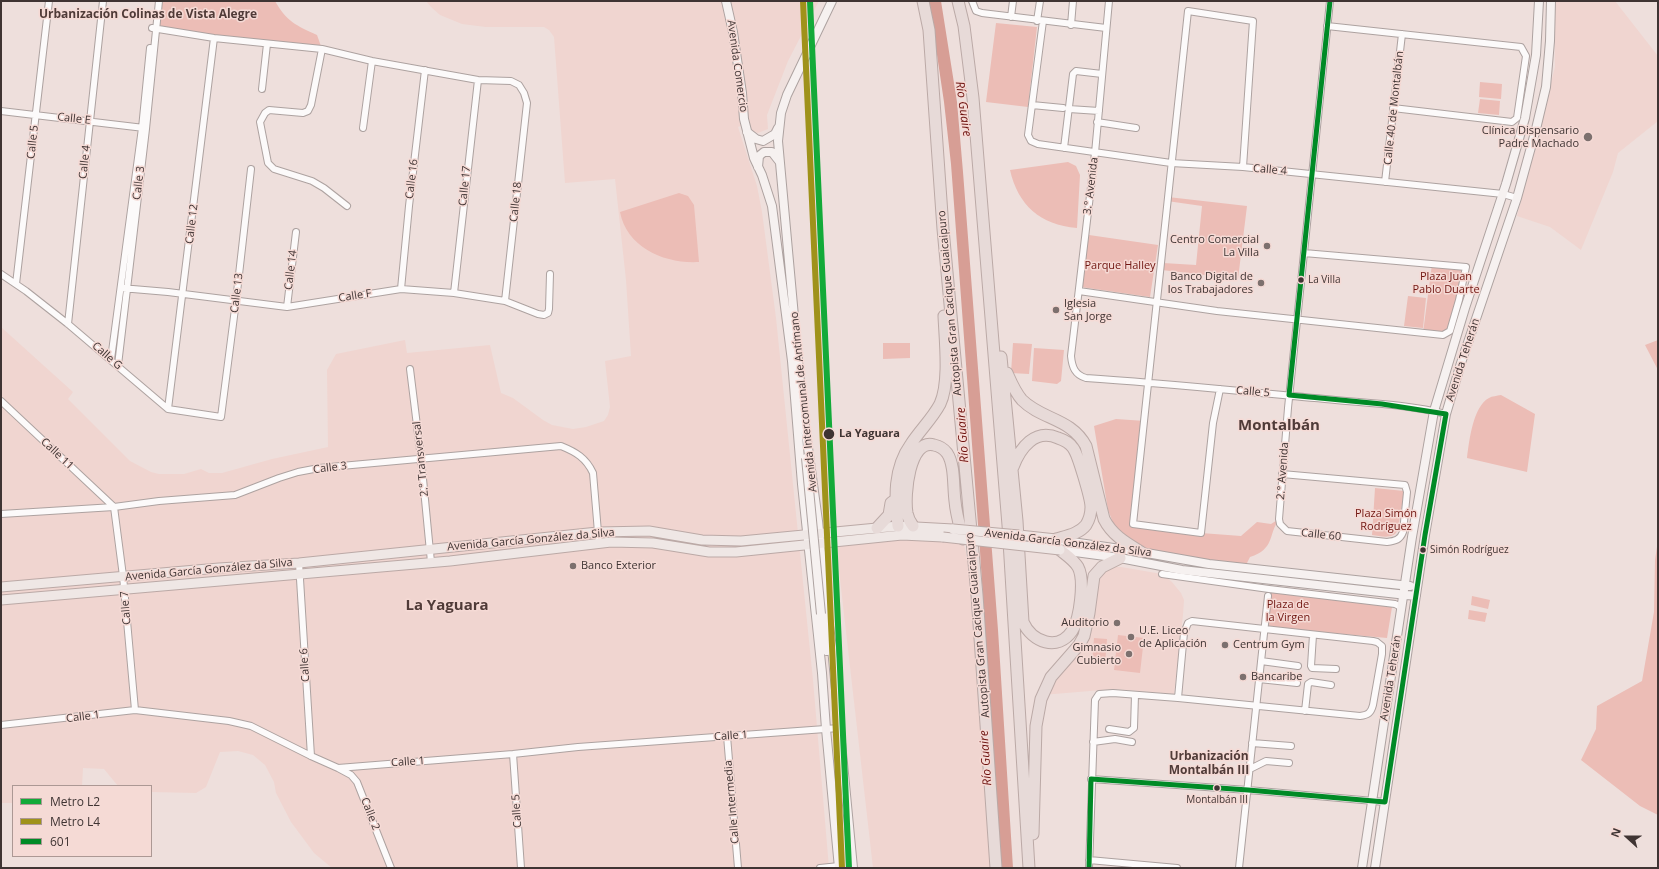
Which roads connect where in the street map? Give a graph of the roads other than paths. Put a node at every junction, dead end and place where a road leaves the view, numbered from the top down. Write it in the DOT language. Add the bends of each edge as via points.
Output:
graph roads {
  1 [pos="49,1"];
  2 [pos="103,1"];
  3 [pos="156,1"];
  4 [pos="159,1"];
  5 [pos="726,1"];
  6 [pos="832,1"];
  7 [pos="923,1"];
  8 [pos="958,1"];
  9 [pos="972,1"];
  10 [pos="1013,1"];
  11 [pos="1040,1"];
  12 [pos="1073,1"];
  13 [pos="1109,1"];
  14 [pos="1330,1"];
  15 [pos="1538,1"];
  16 [pos="1551,1"];
  17 [pos="1011,17"];
  18 [pos="1040,21"];
  19 [pos="1071,25"];
  20 [pos="1327,26"];
  21 [pos="154,28"];
  22 [pos="1106,28"];
  23 [pos="1402,34"];
  24 [pos="214,38"];
  25 [pos="267,44"];
  26 [pos="322,49"];
  27 [pos="372,61"];
  28 [pos="425,70"];
  29 [pos="1102,74"];
  30 [pos="478,80"];
  31 [pos="262,89"];
  32 [pos="1032,105"];
  33 [pos="1393,108"];
  34 [pos="1066,109"];
  35 [pos="1,111"];
  36 [pos="1099,111"];
  37 [pos="36,115"];
  38 [pos="90,121"];
  39 [pos="1097,122"];
  40 [pos="144,128"];
  41 [pos="363,128"];
  42 [pos="779,128"];
  43 [pos="1136,128"];
  44 [pos="747,132"];
  45 [pos="1064,148"];
  46 [pos="1095,153"];
  47 [pos="779,161"];
  48 [pos="1171,163"];
  49 [pos="758,167"];
  50 [pos="1243,167"];
  51 [pos="251,169"];
  52 [pos="1312,174"];
  53 [pos="1385,182"];
  54 [pos="1502,194"];
  55 [pos="1517,198"];
  56 [pos="347,206"];
  57 [pos="984,230"];
  58 [pos="296,232"];
  59 [pos="945,250"];
  60 [pos="1304,253"];
  61 [pos="1,274"];
  62 [pos="550,274"];
  63 [pos="16,284"];
  64 [pos="124,288"];
  65 [pos="401,289"];
  66 [pos="1079,291"];
  67 [pos="454,293"];
  68 [pos="183,294"];
  69 [pos="236,301"];
  70 [pos="505,301"];
  71 [pos="1156,303"];
  72 [pos="287,307"];
  73 [pos="1297,319"];
  74 [pos="68,324"];
  75 [pos="111,359"];
  76 [pos="1001,360"];
  77 [pos="118,365"];
  78 [pos="410,369"];
  79 [pos="1074,370"];
  80 [pos="1148,384"];
  81 [pos="1220,389"];
  82 [pos="1289,395"];
  83 [pos="1,401"];
  84 [pos="799,404"];
  85 [pos="168,410"];
  86 [pos="1434,411"];
  87 [pos="1446,414"];
  88 [pos="421,458"];
  89 [pos="1012,469"];
  90 [pos="1282,474"];
  91 [pos="895,499"];
  92 [pos="114,507"];
  93 [pos="1,514"];
  94 [pos="1008,525"];
  95 [pos="913,526"];
  96 [pos="877,528"];
  97 [pos="1282,528"];
  98 [pos="900,531"];
  99 [pos="598,532"];
  100 [pos="943,532"];
  101 [pos="819,533"];
  102 [pos="807,534"];
  103 [pos="1056,539"];
  104 [pos="820,543"];
  105 [pos="599,544"];
  106 [pos="808,545"];
  107 [pos="430,549"];
  108 [pos="1060,550"];
  109 [pos="1141,552"];
  110 [pos="1120,558"];
  111 [pos="299,562"];
  112 [pos="431,562"];
  113 [pos="300,573"];
  114 [pos="1162,574"];
  115 [pos="123,576"];
  116 [pos="1405,586"];
  117 [pos="1,587"];
  118 [pos="124,589"];
  119 [pos="1417,592"];
  120 [pos="1404,594"];
  121 [pos="977,595"];
  122 [pos="1268,596"];
  123 [pos="1,600"];
  124 [pos="1401,611"];
  125 [pos="821,614"];
  126 [pos="1265,629"];
  127 [pos="1313,635"];
  128 [pos="1261,661"];
  129 [pos="1298,666"];
  130 [pos="1336,669"];
  131 [pos="834,671"];
  132 [pos="822,673"];
  133 [pos="1259,679"];
  134 [pos="1297,683"];
  135 [pos="1331,685"];
  136 [pos="1135,695"];
  137 [pos="1178,698"];
  138 [pos="1255,706"];
  139 [pos="135,710"];
  140 [pos="1305,711"];
  141 [pos="1,725"];
  142 [pos="839,728"];
  143 [pos="826,729"];
  144 [pos="1109,729"];
  145 [pos="726,736"];
  146 [pos="1093,742"];
  147 [pos="1132,742"];
  148 [pos="1252,743"];
  149 [pos="1291,746"];
  150 [pos="513,754"];
  151 [pos="311,756"];
  152 [pos="1289,763"];
  153 [pos="338,768"];
  154 [pos="1250,769"];
  155 [pos="1092,779"];
  156 [pos="1248,790"];
  157 [pos="1373,801"];
  158 [pos="1385,802"];
  159 [pos="1089,860"];
  160 [pos="839,867"];
  161 [pos="391,868"];
  162 [pos="521,868"];
  163 [pos="738,868"];
  164 [pos="820,868"];
  165 [pos="853,868"];
  166 [pos="996,868"];
  167 [pos="1029,868"];
  168 [pos="1089,868"];
  169 [pos="1177,868"];
  170 [pos="1239,868"];
  171 [pos="1362,868"];
  172 [pos="1376,868"];
  1 -- 37 [label="street, Calle 5"];
  2 -- 38 [label="street, Calle 4"];
  3 -- 21 [label="street, Calle 3"];
  4 -- 21 [label="street, Calle 3"];
  5 -- 44 [label="main road, Avenida Comercio"];
  6 -- 42 [label="main road, Avenida Intercomunal de Antímano" via="787,95"];
  7 -- 59 [label="highway, Autopista Gran Cacique Guaicaipuro" via="929,30"];
  8 -- 57 [label="highway" via="964,26 973,98"];
  9 -- 17 [label="street" via="976,11"];
  10 -- 17 [label="street"];
  11 -- 18 [label="street"];
  12 -- 19 [label="street"];
  13 -- 22 [label="street, 3.° Avenida"];
  14 -- 20 [label="street"];
  15 -- 54 [label="main road, Avenida Teherán" via="1538,29 1532,81 1518,145"];
  16 -- 55 [label="main road, Avenida Teherán" via="1546,87"];
  17 -- 18 [label="street"];
  18 -- 19 [label="street"];
  18 -- 32 [label="street"];
  19 -- 22 [label="street"];
  20 -- 23 [label="street"];
  20 -- 52 [label="street, 2.° Avenida"];
  21 -- 24 [label="street"];
  21 -- 40 [label="street, Calle 3"];
  22 -- 29 [label="street, 3.° Avenida"];
  23 -- 33 [label="street, Calle 40 de Montalbán"];
  23 -- 33 [label="street" via="1522,48 1526,56 1517,118 1512,122"];
  24 -- 25 [label="street"];
  24 -- 68 [label="street, Calle 12"];
  25 -- 26 [label="street"];
  25 -- 31 [label="street"];
  26 -- 27 [label="street"];
  26 -- 56 [label="street" via="308,111 304,113 269,110 260,122 261,131 268,163 274,168 312,181"];
  27 -- 28 [label="street"];
  27 -- 41 [label="street"];
  28 -- 30 [label="street"];
  28 -- 65 [label="street, Calle 16" via="408,206"];
  29 -- 34 [label="street" via="1074,72"];
  29 -- 36 [label="street, 3.° Avenida"];
  30 -- 67 [label="street, Calle 17"];
  30 -- 70 [label="street, Calle 18" via="512,81 519,85 527,103"];
  32 -- 34 [label="street"];
  32 -- 45 [label="street, Calle 4" via="1028,135 1031,141"];
  33 -- 53 [label="street, Calle 40 de Montalbán"];
  34 -- 36 [label="street"];
  34 -- 45 [label="street"];
  35 -- 37 [label="street, Calle E"];
  36 -- 39 [label="street, 3.° Avenida"];
  37 -- 38 [label="street, Calle E"];
  37 -- 63 [label="street, Calle 5"];
  38 -- 40 [label="street, Calle E"];
  38 -- 74 [label="street, Calle 4"];
  39 -- 43 [label="street"];
  39 -- 46 [label="street, 3.° Avenida"];
  40 -- 64 [label="street, Calle 3"];
  42 -- 44 [label="main road" via="766,140 756,139"];
  42 -- 47 [label="main road, Avenida Intercomunal de Antímano"];
  44 -- 49 [label="main road, Avenida Intercomunal de Antímano"];
  45 -- 46 [label="street, Calle 4"];
  46 -- 48 [label="street, Calle 4"];
  46 -- 66 [label="street, 3.° Avenida"];
  47 -- 49 [label="main road" via="772,152 764,152 759,156"];
  47 -- 84 [label="main road, Avenida Intercomunal de Antímano" via="799,360"];
  48 -- 50 [label="street, Calle 4"];
  48 -- 50 [label="street" via="1188,12 1253,21"];
  48 -- 71 [label="street"];
  49 -- 84 [label="main road, Avenida Intercomunal de Antímano" via="772,206"];
  50 -- 52 [label="street, Calle 4"];
  51 -- 69 [label="street, Calle 13"];
  52 -- 53 [label="street, Calle 4"];
  52 -- 60 [label="street, 2.° Avenida"];
  53 -- 54 [label="street, Calle 4"];
  54 -- 55 [label="street, Calle 4"];
  54 -- 86 [label="main road, Avenida Teherán"];
  55 -- 87 [label="main road, Avenida Teherán"];
  57 -- 76 [label="highway" via="994,291"];
  57 -- 94 [label="highway"];
  58 -- 72 [label="street, Calle 14"];
  59 -- 91 [label="highway" via="942,270 946,359 944,389 940,404 905,454 896,481"];
  59 -- 121 [label="highway, Autopista Gran Cacique Guaicaipuro"];
  60 -- 73 [label="street, 2.° Avenida"];
  60 -- 73 [label="street" via="1466,267 1450,330 1443,335"];
  61 -- 63 [label="street, Calle G"];
  62 -- 70 [label="street, Calle F" via="548,313 538,314"];
  63 -- 74 [label="street, Calle G"];
  64 -- 68 [label="street, Calle F"];
  64 -- 75 [label="street, Calle 3"];
  64 -- 77 [label="street, Calle 3"];
  65 -- 67 [label="street, Calle F"];
  65 -- 72 [label="street, Calle F"];
  66 -- 71 [label="street"];
  66 -- 79 [label="street, 3.° Avenida" via="1071,356"];
  67 -- 70 [label="street, Calle F"];
  68 -- 69 [label="street, Calle F"];
  68 -- 85 [label="street, Calle 12"];
  69 -- 72 [label="street, Calle F"];
  69 -- 85 [label="street, Calle 13" via="221,417"];
  71 -- 73 [label="street"];
  71 -- 80 [label="street"];
  73 -- 82 [label="street, 2.° Avenida"];
  74 -- 75 [label="street, Calle G"];
  75 -- 77 [label="street, Calle G"];
  76 -- 89 [label="highway"];
  76 -- 109 [label="highway" via="1022,400 1080,436 1086,446 1108,527 1123,541"];
  77 -- 85 [label="street, Calle G"];
  78 -- 88 [label="street, 2.° Transversal"];
  79 -- 80 [label="street, Calle 5" via="1086,378"];
  80 -- 81 [label="street, Calle 5"];
  80 -- 81 [label="street" via="1133,524 1201,533"];
  81 -- 82 [label="street, Calle 5"];
  82 -- 86 [label="street, Calle 5"];
  82 -- 90 [label="street, 2.° Avenida"];
  83 -- 92 [label="street, Calle 11"];
  84 -- 101 [label="main road, Avenida Intercomunal de Antímano"];
  84 -- 102 [label="main road, Avenida Intercomunal de Antímano"];
  84 -- 125 [label="main road, bridge"];
  86 -- 87 [label="street, Calle 5"];
  86 -- 116 [label="main road, Avenida Teherán"];
  87 -- 119 [label="main road, Avenida Teherán"];
  88 -- 92 [label="street, Calle 3" via="298,472 235,495"];
  88 -- 99 [label="street, Calle 3" via="548,446 561,446 574,451 588,464 593,473"];
  88 -- 107 [label="street, 2.° Transversal"];
  89 -- 94 [label="highway"];
  89 -- 103 [label="highway" via="1022,449 1038,436 1056,437 1066,441 1074,449 1090,502 1090,516 1079,531"];
  89 -- 108 [label="highway" via="1023,622 1026,630 1042,642 1051,643 1065,637 1072,631 1076,622 1082,581 1077,566"];
  90 -- 97 [label="street, 2.° Avenida" via="1279,519"];
  90 -- 97 [label="street, Calle 60" via="1405,485 1407,492 1403,532 1397,540 1387,542 1294,532"];
  91 -- 96 [label="highway" via="889,515"];
  91 -- 98 [label="highway"];
  92 -- 93 [label="street, Calle 3"];
  92 -- 115 [label="street, Calle 7"];
  94 -- 167 [label="highway"];
  95 -- 98 [label="main road, Avenida García González da Silva"];
  95 -- 100 [label="main road, Avenida García González da Silva"];
  95 -- 121 [label="highway" via="906,506 909,473 921,448 929,444 935,445 945,450 949,458 960,529"];
  96 -- 98 [label="main road, Avenida García González da Silva"];
  96 -- 101 [label="main road, Avenida García González da Silva"];
  98 -- 100 [label="main road, Avenida García González da Silva"];
  98 -- 104 [label="main road, Avenida García González da Silva"];
  99 -- 102 [label="main road, Avenida García González da Silva" via="649,531 723,541"];
  99 -- 105 [label="street, Calle 3"];
  99 -- 107 [label="main road, Avenida García González da Silva"];
  100 -- 103 [label="main road, Avenida García González da Silva, bridge"];
  100 -- 108 [label="main road, Avenida García González da Silva, bridge"];
  101 -- 102 [label="main road, Avenida García González da Silva"];
  101 -- 104 [label="main road, Avenida Intercomunal de Antímano"];
  102 -- 106 [label="main road, Avenida Intercomunal de Antímano"];
  103 -- 109 [label="main road, Avenida García González da Silva"];
  104 -- 106 [label="main road, Avenida García González da Silva"];
  104 -- 131 [label="main road, Avenida Intercomunal de Antímano"];
  105 -- 106 [label="main road, Avenida García González da Silva" via="653,543 709,552"];
  105 -- 112 [label="main road, Avenida García González da Silva"];
  106 -- 132 [label="main road, Avenida Intercomunal de Antímano"];
  107 -- 111 [label="main road, Avenida García González da Silva"];
  107 -- 112 [label="street, 2.° Transversal"];
  108 -- 110 [label="main road, Avenida García González da Silva"];
  109 -- 116 [label="main road, Avenida García González da Silva" via="1209,564"];
  110 -- 120 [label="main road, Avenida García González da Silva" via="1182,570"];
  110 -- 167 [label="highway" via="1102,567 1094,576 1084,636 1051,678 1041,699 1036,726 1032,850"];
  111 -- 113 [label="street, Calle 6"];
  111 -- 115 [label="main road, Avenida García González da Silva"];
  112 -- 113 [label="main road, Avenida García González da Silva"];
  113 -- 118 [label="main road, Avenida García González da Silva"];
  113 -- 151 [label="street, Calle 6"];
  114 -- 124 [label="street" via="1395,604"];
  115 -- 117 [label="main road, Avenida García González da Silva"];
  115 -- 118 [label="street, Calle 7"];
  116 -- 119 [label="main road, Avenida García González da Silva"];
  116 -- 120 [label="main road, Avenida Teherán"];
  118 -- 123 [label="main road, Avenida García González da Silva"];
  118 -- 139 [label="street, Calle 7"];
  119 -- 120 [label="main road, Avenida García González da Silva"];
  119 -- 158 [label="main road, Avenida Teherán"];
  120 -- 124 [label="main road, Avenida Teherán"];
  121 -- 166 [label="highway, Autopista Gran Cacique Guaicaipuro"];
  122 -- 126 [label="street"];
  124 -- 157 [label="main road, Avenida Teherán"];
  125 -- 131 [label="main road" via="828,656"];
  125 -- 132 [label="main road"];
  126 -- 127 [label="street"];
  126 -- 128 [label="street"];
  126 -- 137 [label="street" via="1192,621 1188,623 1184,633"];
  127 -- 130 [label="street" via="1312,668"];
  127 -- 140 [label="street" via="1372,641 1380,644 1382,650 1373,705 1367,715"];
  128 -- 129 [label="street"];
  128 -- 133 [label="street"];
  131 -- 142 [label="main road, Avenida Intercomunal de Antímano"];
  132 -- 143 [label="main road, Avenida Intercomunal de Antímano"];
  133 -- 134 [label="street"];
  133 -- 138 [label="street"];
  135 -- 140 [label="street" via="1312,682 1308,684"];
  136 -- 137 [label="street"];
  136 -- 144 [label="street" via="1134,728 1129,732"];
  136 -- 146 [label="street" via="1099,694 1095,705"];
  137 -- 138 [label="street"];
  138 -- 140 [label="street"];
  138 -- 148 [label="street"];
  139 -- 141 [label="street, Calle 1"];
  139 -- 151 [label="street, Calle 1" via="229,721 250,726"];
  142 -- 143 [label="street, Calle 1"];
  142 -- 165 [label="main road, Avenida Intercomunal de Antímano"];
  143 -- 145 [label="street, Calle 1"];
  143 -- 160 [label="main road, Avenida Intercomunal de Antímano"];
  145 -- 150 [label="street, Calle 1"];
  145 -- 163 [label="street, Calle Intermedia"];
  146 -- 147 [label="street" via="1115,739"];
  146 -- 155 [label="street"];
  148 -- 149 [label="street"];
  148 -- 154 [label="street"];
  150 -- 153 [label="street, Calle 1"];
  150 -- 162 [label="street, Calle 5"];
  151 -- 153 [label="street, Calle 1"];
  152 -- 154 [label="street" via="1266,761"];
  153 -- 161 [label="street, Calle 2" via="351,775 357,782"];
  154 -- 156 [label="street"];
  155 -- 156 [label="street"];
  155 -- 159 [label="street"];
  156 -- 157 [label="street"];
  156 -- 170 [label="street"];
  157 -- 158 [label="street"];
  157 -- 171 [label="main road, Avenida Teherán"];
  158 -- 172 [label="main road, Avenida Teherán"];
  159 -- 168 [label="street"];
  159 -- 169 [label="street"];
  160 -- 164 [label="street"];
}
